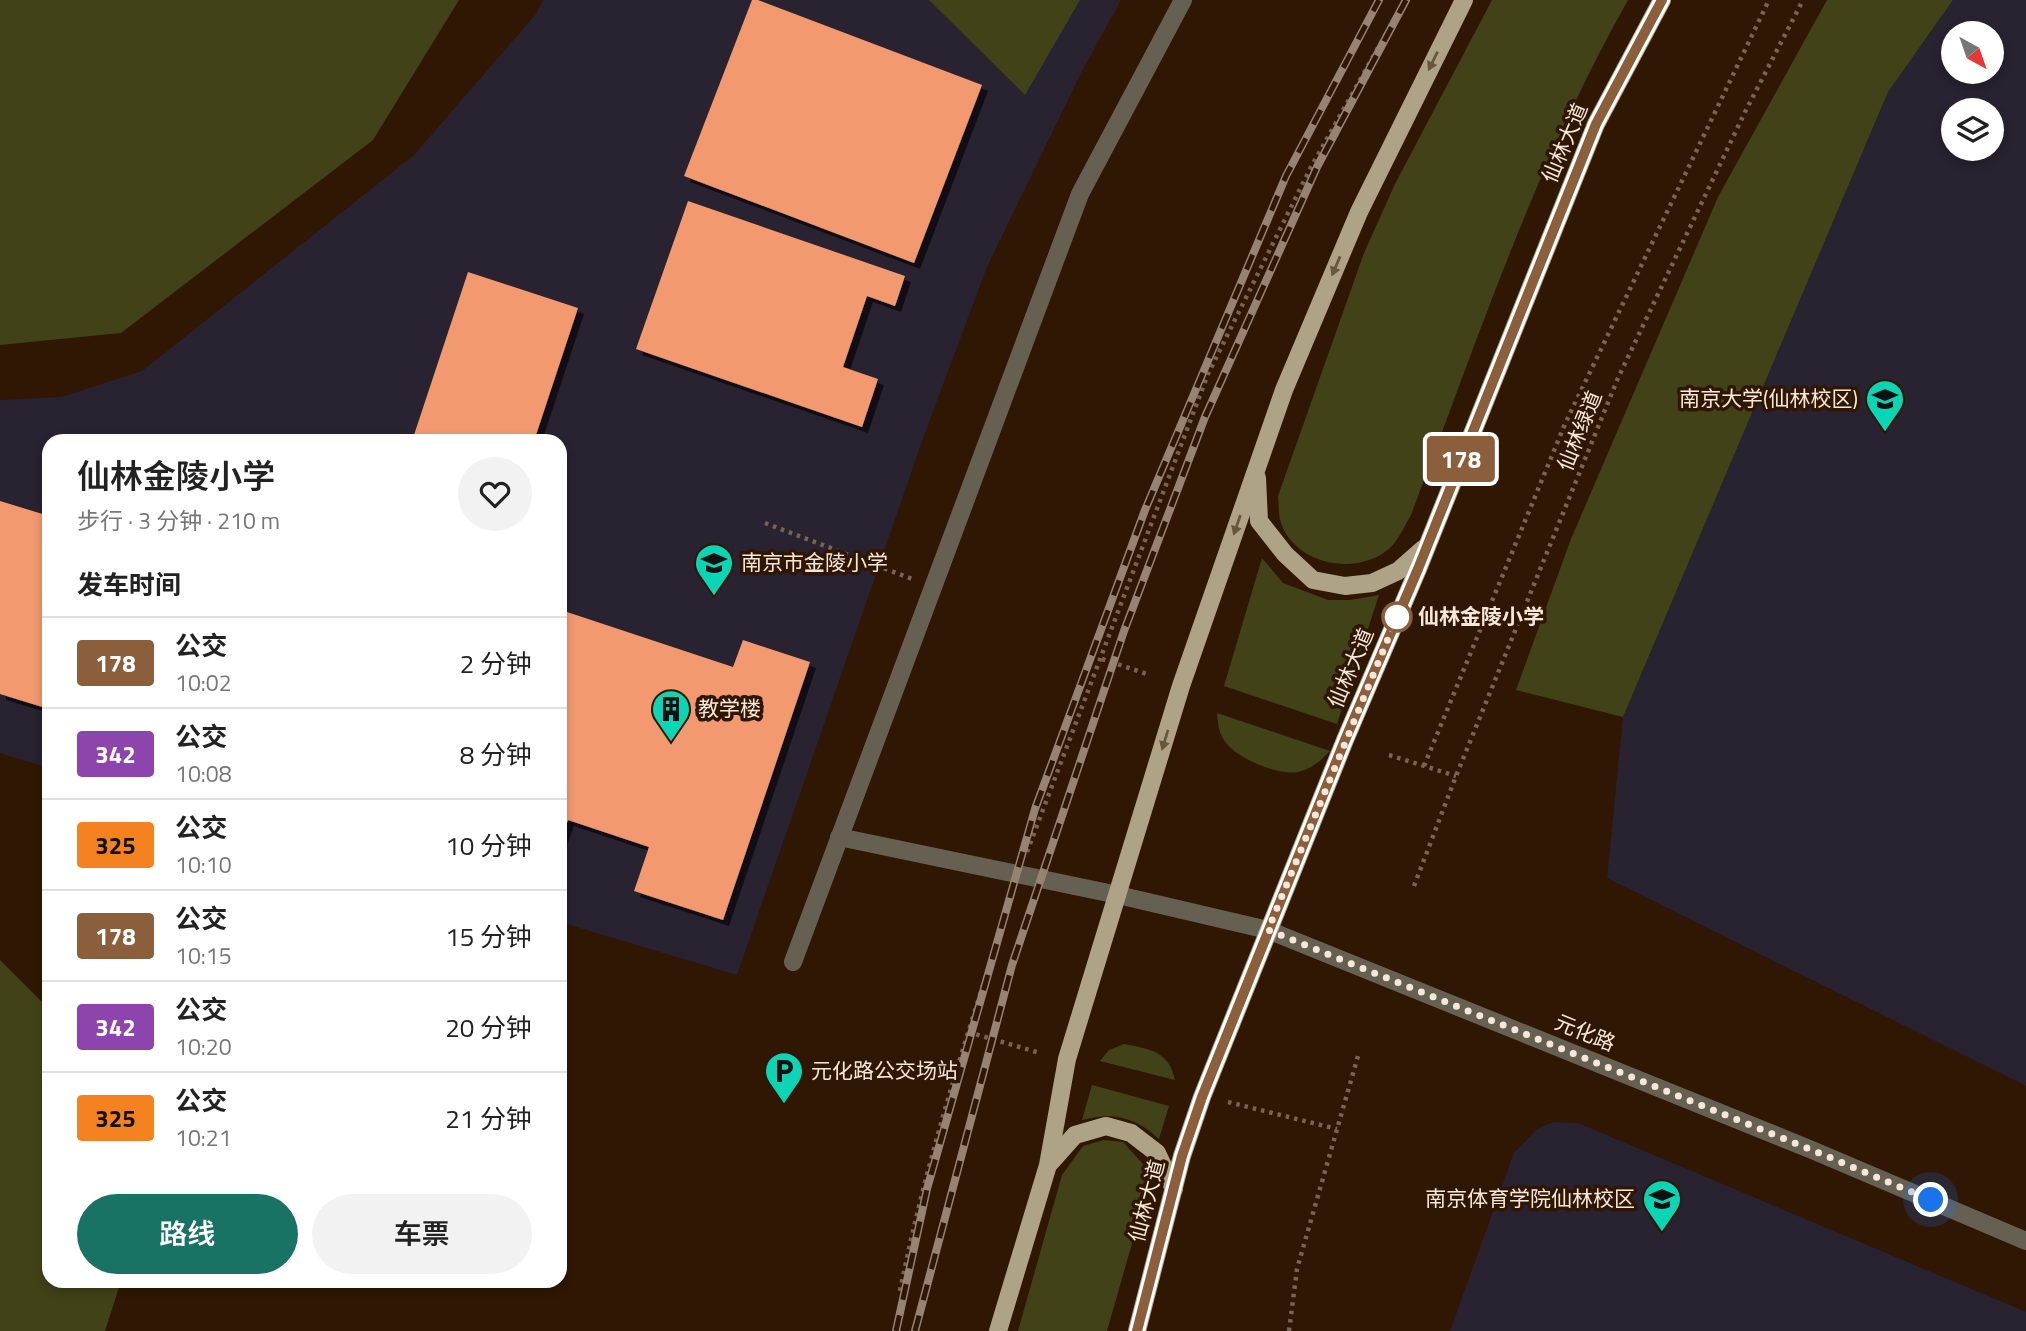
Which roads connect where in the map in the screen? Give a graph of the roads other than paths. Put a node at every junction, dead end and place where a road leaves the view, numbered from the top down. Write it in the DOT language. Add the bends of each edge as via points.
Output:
graph roads {
  1 [pos="1183,0"];
  2 [pos="1464,0"];
  3 [pos="1662,0"];
  4 [pos="1257,468"];
  5 [pos="1427,545"];
  6 [pos="839,837"];
  7 [pos="1118,895"];
  8 [pos="1268,930"];
  9 [pos="793,962"];
  10 [pos="1048,1165"];
  11 [pos="1174,1189"];
  12 [pos="2026,1241"];
  13 [pos="998,1331"];
  14 [pos="1136,1331"];
  1 -- 6 [label="street" via="1080,194"];
  2 -- 4 [label="main road, one-way" via="1359,212 1284,390"];
  3 -- 5 [label="main road, 仙林大道" via="1596,124"];
  4 -- 5 [label="main road" via="1259,521 1313,580 1345,586 1372,583 1398,571"];
  4 -- 7 [label="main road, one-way" via="1181,686"];
  5 -- 8 [label="main road, 仙林大道"];
  6 -- 7 [label="street, 元化路"];
  6 -- 9 [label="street"];
  7 -- 8 [label="street, 元化路"];
  7 -- 10 [label="main road" via="1068,1059"];
  8 -- 11 [label="main road, 仙林大道" via="1202,1097"];
  8 -- 12 [label="street, 元化路"];
  10 -- 11 [label="main road" via="1075,1135 1106,1126 1131,1133 1157,1153"];
  10 -- 13 [label="main road"];
  11 -- 14 [label="main road, 仙林大道"];
}
